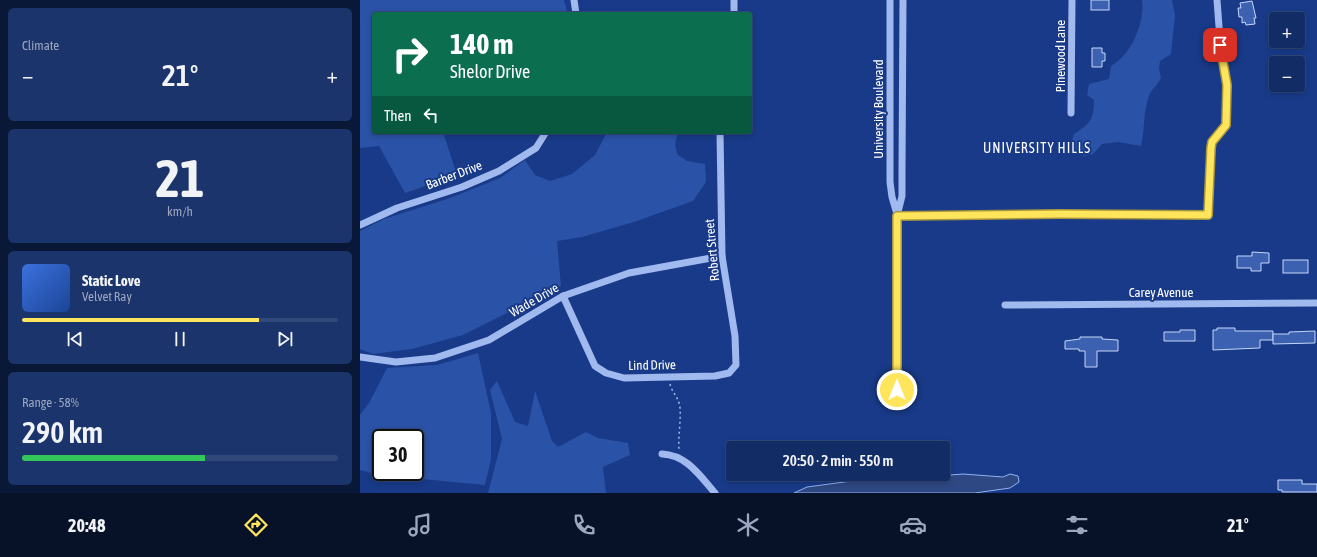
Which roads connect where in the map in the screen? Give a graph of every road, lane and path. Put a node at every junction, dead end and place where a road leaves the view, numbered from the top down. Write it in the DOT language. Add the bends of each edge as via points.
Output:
graph roads {
  1 [pos="574,0"];
  2 [pos="734,0"];
  3 [pos="890,0"];
  4 [pos="903,0"];
  5 [pos="1072,0"];
  6 [pos="1217,0"];
  7 [pos="576,12"];
  8 [pos="734,12"];
  9 [pos="1072,113"];
  10 [pos="545,134"];
  11 [pos="720,134"];
  12 [pos="897,216"];
  13 [pos="360,225"];
  14 [pos="722,256"];
  15 [pos="563,296"];
  16 [pos="1317,304"];
  17 [pos="1005,305"];
  18 [pos="360,357"];
  19 [pos="736,365"];
  20 [pos="671,377"];
  21 [pos="897,390"];
  22 [pos="662,454"];
  23 [pos="679,458"];
  24 [pos="716,493"];
  1 -- 7 [label="street"];
  2 -- 8 [label="street"];
  3 -- 12 [label="street, University Boulevard" via="890,182"];
  4 -- 12 [label="street, University Boulevard" via="902,196"];
  5 -- 9 [label="street, Pinewood Lane"];
  6 -- 12 [label="street" via="1220,53 1227,85 1227,103 1226,125 1212,142 1208,215"];
  10 -- 13 [label="street, Barber Drive" via="536,148 499,171 462,187 397,208"];
  11 -- 14 [label="street, Robert Street"];
  12 -- 21 [label="street, University Boulevard"];
  14 -- 15 [label="street, Wade Drive" via="629,273"];
  14 -- 19 [label="street, Robert Street" via="735,336"];
  15 -- 18 [label="street, Wade Drive" via="489,340 435,358 396,362"];
  15 -- 20 [label="street, Lind Drive" via="595,366 606,373 624,378"];
  16 -- 17 [label="street, Carey Avenue"];
  19 -- 20 [label="street, Lind Drive" via="729,373 715,376"];
  20 -- 23 [label="path" via="671,388 678,397 680,407"];
  22 -- 23 [label="street"];
  23 -- 24 [label="street" via="695,470"];
}
